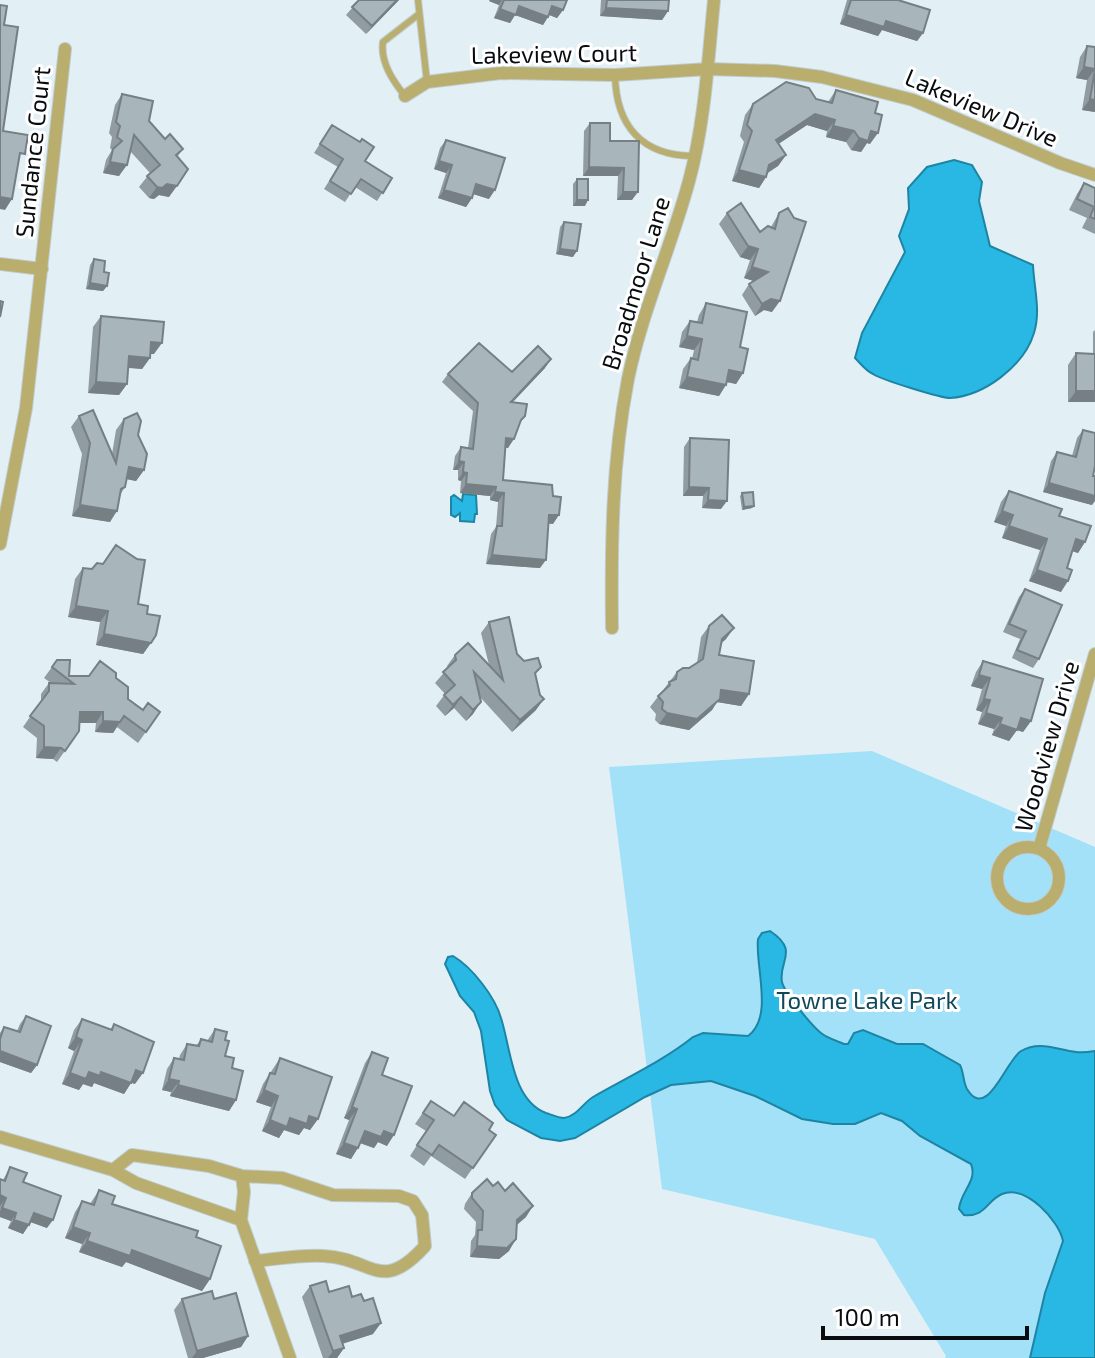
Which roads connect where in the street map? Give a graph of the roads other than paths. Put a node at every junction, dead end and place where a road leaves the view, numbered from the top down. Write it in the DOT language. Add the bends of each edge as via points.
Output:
graph roads {
  1 [pos="418,0"];
  2 [pos="714,0"];
  3 [pos="419,14"];
  4 [pos="65,49"];
  5 [pos="708,69"];
  6 [pos="615,75"];
  7 [pos="427,82"];
  8 [pos="405,96"];
  9 [pos="694,156"];
  10 [pos="1095,175"];
  11 [pos="0,264"];
  12 [pos="42,269"];
  13 [pos="0,544"];
  14 [pos="612,628"];
  15 [pos="1095,654"];
  16 [pos="1039,849"];
  17 [pos="0,1137"];
  18 [pos="113,1170"];
  19 [pos="242,1176"];
  20 [pos="241,1220"];
  21 [pos="255,1261"];
  22 [pos="290,1358"];
  1 -- 3 [label="lane"];
  2 -- 5 [label="street, Broadmoor Lane"];
  3 -- 7 [label="lane"];
  3 -- 8 [label="lane" via="383,42 391,79"];
  4 -- 12 [label="street, Sundance Court"];
  5 -- 6 [label="street, Lakeview Court"];
  5 -- 9 [label="street, Broadmoor Lane"];
  5 -- 10 [label="street, Lakeview Drive" via="775,71 885,91"];
  6 -- 7 [label="street, Lakeview Court" via="501,73"];
  6 -- 9 [label="lane" via="618,103 632,132 661,152"];
  7 -- 8 [label="street, Lakeview Court"];
  9 -- 14 [label="street, Broadmoor Lane" via="629,377 611,527"];
  11 -- 12 [label="street"];
  12 -- 13 [label="street, Sundance Court" via="26,408"];
  15 -- 16 [label="street, Woodview Drive"];
  16 -- 16 [label="street" via="1017,849 1000,865 999,889 1018,908 1044,905 1059,886 1056,864"];
  17 -- 18 [label="street"];
  18 -- 19 [label="street" via="132,1155"];
  18 -- 20 [label="street"];
  19 -- 20 [label="street"];
  19 -- 21 [label="street" via="282,1178 333,1195 399,1196 413,1201 425,1229 425,1246 394,1271 322,1255"];
  20 -- 21 [label="street"];
  21 -- 22 [label="street"];
}
